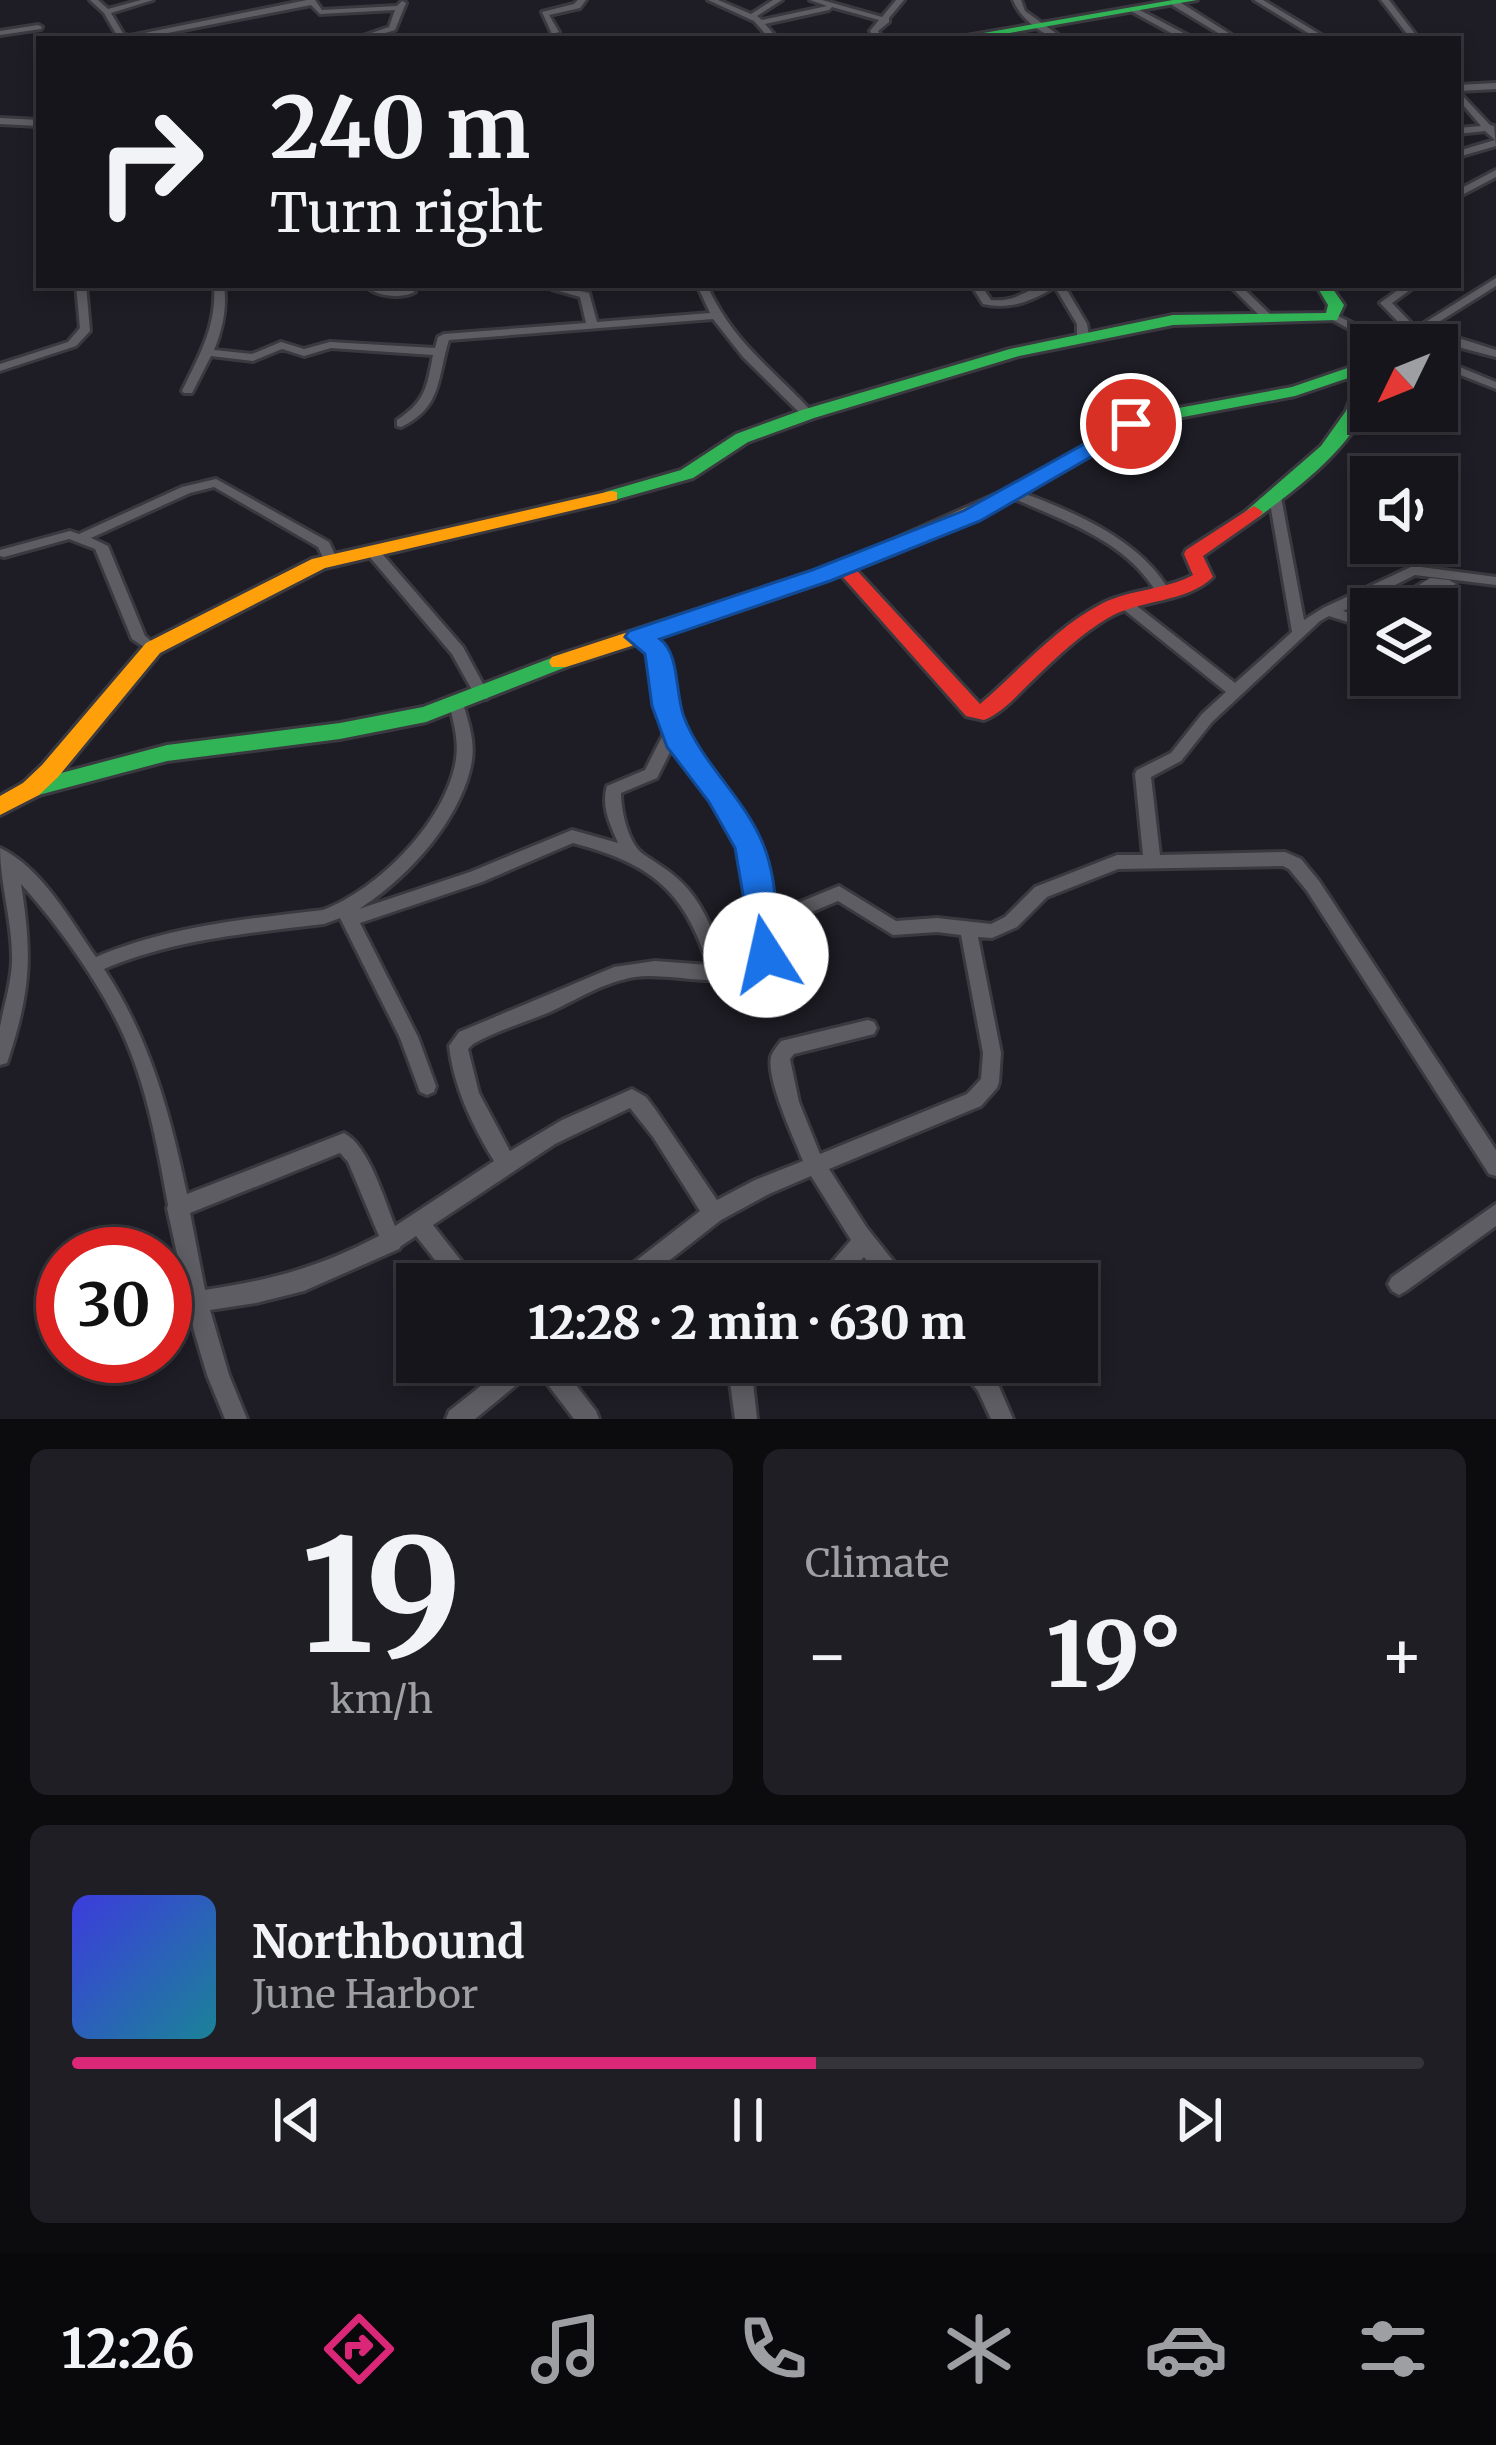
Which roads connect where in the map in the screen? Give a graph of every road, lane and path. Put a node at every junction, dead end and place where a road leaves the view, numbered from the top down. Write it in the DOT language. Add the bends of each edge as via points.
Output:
graph roads {
  1 [pos="94,0"];
  2 [pos="149,0"];
  3 [pos="582,0"];
  4 [pos="778,0"];
  5 [pos="814,0"];
  6 [pos="900,0"];
  7 [pos="1017,0"];
  8 [pos="1258,0"];
  9 [pos="1384,0"];
  10 [pos="311,1"];
  11 [pos="718,1"];
  12 [pos="1184,1"];
  13 [pos="401,4"];
  14 [pos="832,8"];
  15 [pos="1134,9"];
  16 [pos="106,12"];
  17 [pos="757,19"];
  18 [pos="886,20"];
  19 [pos="1039,25"];
  20 [pos="38,26"];
  21 [pos="555,32"];
  22 [pos="0,33"];
  23 [pos="121,36"];
  24 [pos="140,36"];
  25 [pos="367,36"];
  26 [pos="771,36"];
  27 [pos="877,36"];
  28 [pos="973,36"];
  29 [pos="1056,36"];
  30 [pos="1182,36"];
  31 [pos="1230,36"];
  32 [pos="1319,36"];
  33 [pos="1413,36"];
  34 [pos="1496,86"];
  35 [pos="1461,91"];
  36 [pos="1461,94"];
  37 [pos="0,121"];
  38 [pos="36,123"];
  39 [pos="1491,128"];
  40 [pos="1461,131"];
  41 [pos="1496,141"];
  42 [pos="1461,153"];
  43 [pos="1496,173"];
  44 [pos="1461,192"];
  45 [pos="1496,281"];
  46 [pos="81,288"];
  47 [pos="219,288"];
  48 [pos="373,288"];
  49 [pos="560,288"];
  50 [pos="703,288"];
  51 [pos="978,288"];
  52 [pos="1049,288"];
  53 [pos="1057,288"];
  54 [pos="1237,288"];
  55 [pos="1325,288"];
  56 [pos="1408,288"];
  57 [pos="410,292"];
  58 [pos="712,316"];
  59 [pos="1332,317"];
  60 [pos="1270,319"];
  61 [pos="592,324"];
  62 [pos="1408,324"];
  63 [pos="1426,324"];
  64 [pos="1350,325"];
  65 [pos="1083,336"];
  66 [pos="1458,341"];
  67 [pos="206,352"];
  68 [pos="440,352"];
  69 [pos="1496,354"];
  70 [pos="0,368"];
  71 [pos="1458,370"];
  72 [pos="1496,386"];
  73 [pos="188,391"];
  74 [pos="808,414"];
  75 [pos="401,423"];
  76 [pos="1012,493"];
  77 [pos="1274,497"];
  78 [pos="80,538"];
  79 [pos="374,552"];
  80 [pos="4,553"];
  81 [pos="330,559"];
  82 [pos="843,567"];
  83 [pos="1496,584"];
  84 [pos="1421,588"];
  85 [pos="1163,592"];
  86 [pos="1124,602"];
  87 [pos="1330,611"];
  88 [pos="1350,618"];
  89 [pos="1299,633"];
  90 [pos="638,637"];
  91 [pos="153,648"];
  92 [pos="1235,692"];
  93 [pos="482,695"];
  94 [pos="456,704"];
  95 [pos="674,731"];
  96 [pos="31,789"];
  97 [pos="0,806"];
  98 [pos="632,857"];
  99 [pos="5,858"];
  100 [pos="1152,858"];
  101 [pos="348,914"];
  102 [pos="759,916"];
  103 [pos="968,928"];
  104 [pos="93,966"];
  105 [pos="718,970"];
  106 [pos="868,1028"];
  107 [pos="0,1058"];
  108 [pos="427,1086"];
  109 [pos="812,1164"];
  110 [pos="507,1165"];
  111 [pos="1496,1167"];
  112 [pos="177,1208"];
  113 [pos="714,1213"];
  114 [pos="1496,1214"];
  115 [pos="420,1225"];
  116 [pos="392,1242"];
  117 [pos="863,1242"];
  118 [pos="651,1260"];
  119 [pos="450,1263"];
  120 [pos="647,1263"];
  121 [pos="653,1263"];
  122 [pos="844,1263"];
  123 [pos="880,1263"];
  124 [pos="1399,1284"];
  125 [pos="200,1301"];
  126 [pos="501,1383"];
  127 [pos="560,1383"];
  128 [pos="743,1383"];
  129 [pos="986,1383"];
  130 [pos="236,1419"];
  131 [pos="457,1419"];
  132 [pos="588,1419"];
  133 [pos="746,1419"];
  134 [pos="1002,1419"];
  1 -- 16 [label="street"];
  2 -- 16 [label="street"];
  3 -- 21 [label="street" via="545,14"];
  4 -- 17 [label="street"];
  5 -- 14 [label="street"];
  6 -- 18 [label="street"];
  7 -- 19 [label="street"];
  8 -- 32 [label="street"];
  9 -- 33 [label="street"];
  10 -- 13 [label="street" via="320,12"];
  10 -- 24 [label="street"];
  11 -- 17 [label="street"];
  12 -- 15 [label="street"];
  12 -- 31 [label="street"];
  13 -- 25 [label="street" via="392,28"];
  14 -- 17 [label="street"];
  14 -- 18 [label="street"];
  15 -- 19 [label="street"];
  15 -- 30 [label="street"];
  16 -- 23 [label="street"];
  17 -- 26 [label="street"];
  18 -- 27 [label="street"];
  19 -- 28 [label="street"];
  19 -- 29 [label="street"];
  20 -- 22 [label="street"];
  34 -- 35 [label="street"];
  36 -- 39 [label="street"];
  37 -- 38 [label="street"];
  39 -- 40 [label="street"];
  39 -- 41 [label="street"];
  41 -- 42 [label="street"];
  43 -- 44 [label="street"];
  45 -- 63 [label="street"];
  46 -- 70 [label="street" via="82,337"];
  47 -- 67 [label="street" via="222,313"];
  48 -- 57 [label="street"];
  49 -- 61 [label="street" via="585,295"];
  50 -- 58 [label="street"];
  51 -- 52 [label="street" via="999,305"];
  53 -- 65 [label="street"];
  54 -- 60 [label="street"];
  55 -- 59 [label="street" via="1336,305"];
  56 -- 62 [label="street" via="1385,303"];
  58 -- 61 [label="street"];
  58 -- 74 [label="street"];
  59 -- 60 [label="street"];
  59 -- 64 [label="street"];
  60 -- 65 [label="street" via="1173,320"];
  61 -- 68 [label="street" via="445,337"];
  65 -- 74 [label="street"];
  66 -- 69 [label="street"];
  67 -- 68 [label="street" via="255,358 281,345 302,353 326,346"];
  67 -- 73 [label="street"];
  68 -- 75 [label="street" via="434,389"];
  71 -- 72 [label="street"];
  74 -- 79 [label="street" via="736,442 682,476"];
  76 -- 77 [label="street" via="1141,420 1295,391 1371,365 1350,424"];
  76 -- 82 [label="street"];
  76 -- 85 [label="street" via="1135,556 1156,573"];
  77 -- 85 [label="street" via="1193,554 1203,577"];
  77 -- 89 [label="street"];
  78 -- 80 [label="street"];
  78 -- 81 [label="street" via="216,483 324,545"];
  78 -- 91 [label="street" via="104,549 137,636"];
  79 -- 81 [label="street"];
  79 -- 93 [label="street" via="458,651"];
  81 -- 91 [label="street"];
  82 -- 86 [label="street" via="977,713 1033,673 1069,633"];
  82 -- 90 [label="street"];
  83 -- 84 [label="street"];
  83 -- 87 [label="street" via="1412,570"];
  85 -- 86 [label="street"];
  86 -- 92 [label="street"];
  87 -- 88 [label="street"];
  87 -- 89 [label="street"];
  89 -- 92 [label="street"];
  90 -- 93 [label="street"];
  90 -- 95 [label="street" via="657,649"];
  91 -- 96 [label="street"];
  92 -- 100 [label="street" via="1176,757 1142,775"];
  93 -- 94 [label="street"];
  94 -- 96 [label="street" via="389,723 167,753"];
  94 -- 101 [label="street" via="464,761 443,816"];
  95 -- 98 [label="street" via="651,774 613,790"];
  95 -- 102 [label="street" via="750,847"];
  96 -- 97 [label="street"];
  98 -- 101 [label="street" via="565,837 476,877"];
  98 -- 105 [label="street" via="692,901"];
  99 -- 104 [label="street"];
  99 -- 107 [label="street" via="24,956 21,996"];
  100 -- 103 [label="street" via="1104,866 1041,892 1003,928"];
  100 -- 111 [label="street" via="1295,863"];
  101 -- 104 [label="street" via="177,938"];
  101 -- 108 [label="street"];
  102 -- 103 [label="street" via="839,893 893,928"];
  102 -- 105 [label="street" via="763,960"];
  103 -- 109 [label="street" via="992,1053 990,1082 961,1108"];
  104 -- 112 [label="street" via="141,1056"];
  105 -- 110 [label="street" via="607,974 460,1043 477,1113"];
  106 -- 109 [label="street" via="792,1045 780,1057"];
  109 -- 113 [label="street"];
  109 -- 117 [label="street"];
  110 -- 113 [label="street" via="635,1098"];
  110 -- 115 [label="street"];
  112 -- 116 [label="street" via="344,1142"];
  112 -- 125 [label="street"];
  113 -- 118 [label="street"];
  114 -- 124 [label="street"];
  115 -- 116 [label="street"];
  115 -- 119 [label="street"];
  116 -- 125 [label="street" via="296,1285"];
  117 -- 122 [label="street"];
  117 -- 123 [label="street"];
  118 -- 120 [label="street"];
  118 -- 121 [label="street"];
  125 -- 130 [label="street" via="205,1341"];
  126 -- 131 [label="street"];
  127 -- 132 [label="street"];
  128 -- 133 [label="street"];
  129 -- 134 [label="street"];
}
